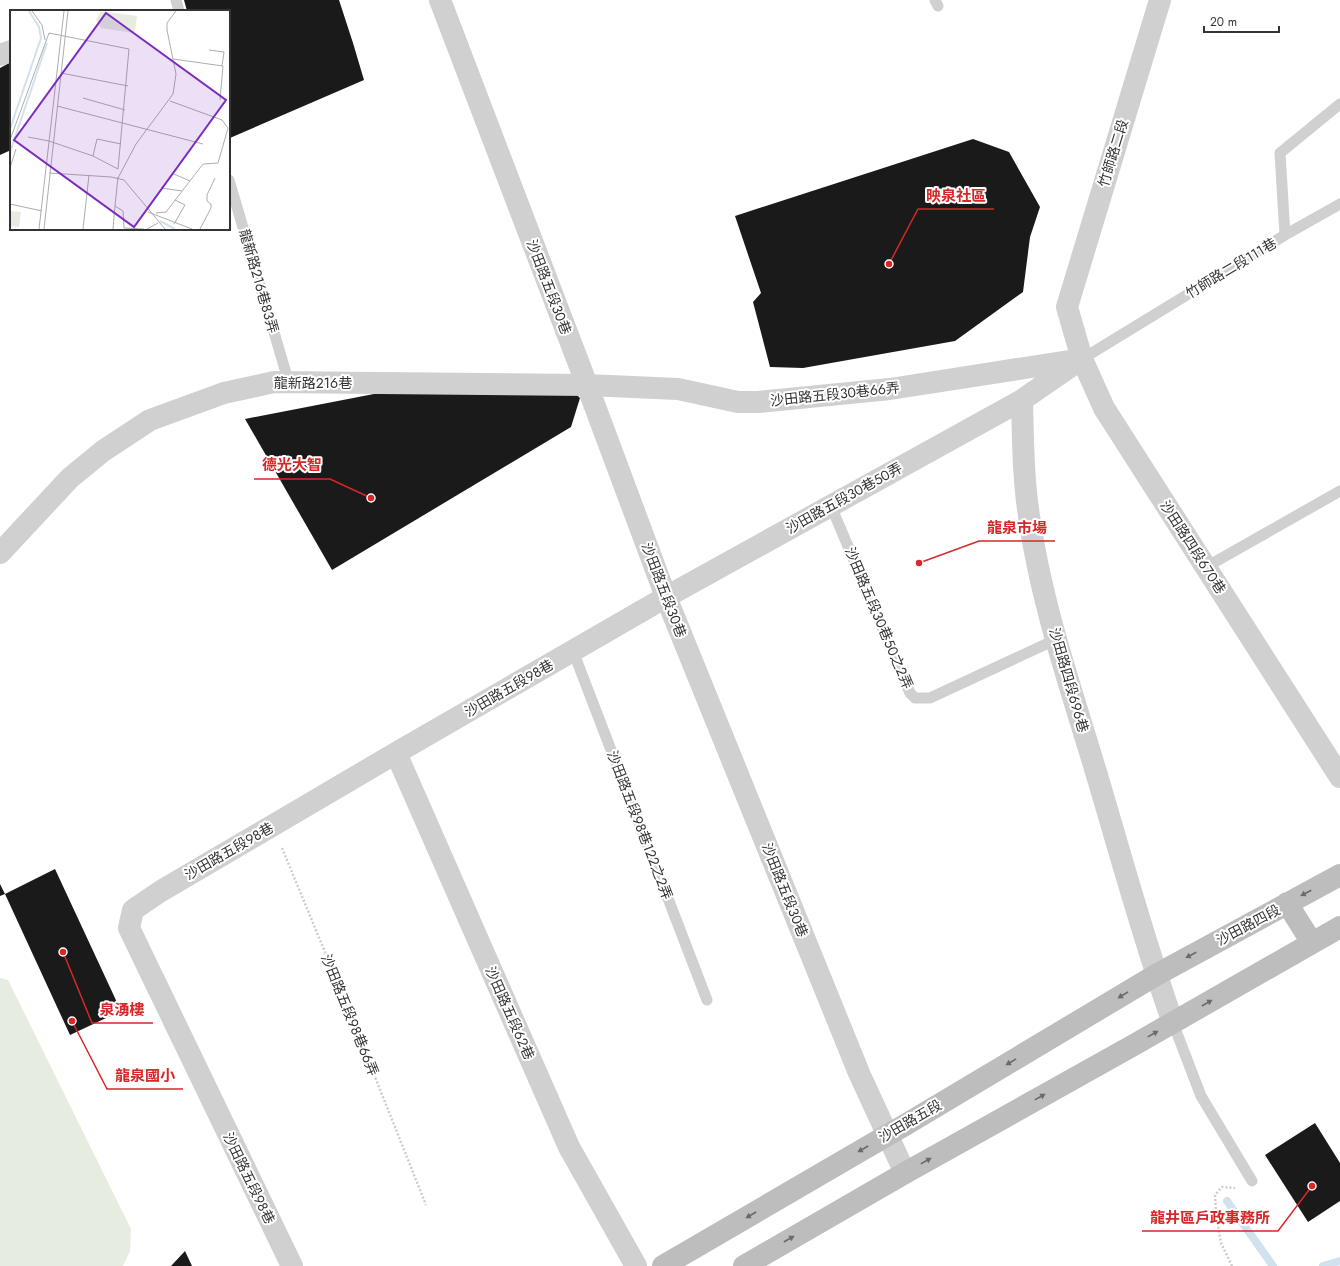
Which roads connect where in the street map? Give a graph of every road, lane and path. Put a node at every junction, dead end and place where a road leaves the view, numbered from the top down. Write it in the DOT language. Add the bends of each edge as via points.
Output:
graph roads {
  1 [pos="176,0"];
  2 [pos="440,0"];
  3 [pos="1160,0"];
  4 [pos="179,10"];
  5 [pos="10,50"];
  6 [pos="0,55"];
  7 [pos="1340,104"];
  8 [pos="230,183"];
  9 [pos="1340,204"];
  10 [pos="1285,235"];
  11 [pos="1067,307"];
  12 [pos="1082,359"];
  13 [pos="289,382"];
  14 [pos="587,385"];
  15 [pos="1022,400"];
  16 [pos="1340,491"];
  17 [pos="831,506"];
  18 [pos="0,553"];
  19 [pos="1206,567"];
  20 [pos="666,597"];
  21 [pos="1057,639"];
  22 [pos="573,651"];
  23 [pos="396,753"];
  24 [pos="1340,777"];
  25 [pos="273,825"];
  26 [pos="1340,875"];
  27 [pos="1287,903"];
  28 [pos="1340,927"];
  29 [pos="1312,943"];
  30 [pos="1156,974"];
  31 [pos="707,1000"];
  32 [pos="1173,1023"];
  33 [pos="887,1135"];
  34 [pos="905,1173"];
  35 [pos="1252,1181"];
  36 [pos="426,1205"];
  37 [pos="292,1266"];
  38 [pos="636,1266"];
  39 [pos="663,1266"];
  40 [pos="744,1266"];
  41 [pos="1232,1266"];
  1 -- 4 [label="lane"];
  2 -- 14 [label="street, 沙田路五段30巷"];
  3 -- 11 [label="street, 竹師路二段"];
  5 -- 6 [label="street"];
  7 -- 10 [label="lane, 竹師路二段111巷" via="1280,153"];
  8 -- 13 [label="lane, 龍新路216巷83弄"];
  9 -- 10 [label="lane"];
  10 -- 12 [label="lane, 竹師路二段111巷"];
  11 -- 12 [label="street, 沙田路四段670巷"];
  12 -- 14 [label="street, 沙田路五段30巷66弄" via="890,389 758,402 738,402 678,389"];
  12 -- 15 [label="street"];
  12 -- 19 [label="street, 沙田路四段670巷" via="1104,408"];
  13 -- 14 [label="street, 龍新路216巷"];
  13 -- 18 [label="street, 龍新路216巷" via="274,382 224,393 150,420 103,451 70,478"];
  14 -- 20 [label="street, 沙田路五段30巷"];
  15 -- 17 [label="street, 沙田路五段30巷50弄"];
  15 -- 21 [label="street, 沙田路四段696巷" via="1023,470 1029,516 1039,573"];
  16 -- 19 [label="lane"];
  17 -- 20 [label="street, 沙田路五段30巷50弄"];
  17 -- 21 [label="lane, 沙田路五段30巷50之2弄" via="910,693 915,698 930,698"];
  19 -- 24 [label="street, 沙田路四段670巷"];
  20 -- 22 [label="street, 沙田路五段98巷"];
  20 -- 33 [label="street, 沙田路五段30巷" via="859,1073"];
  21 -- 30 [label="street, 沙田路四段696巷"];
  22 -- 23 [label="street, 沙田路五段98巷"];
  22 -- 31 [label="lane, 沙田路五段98巷122之2弄"];
  23 -- 25 [label="street, 沙田路五段98巷"];
  23 -- 38 [label="street, 沙田路五段62巷" via="569,1147"];
  25 -- 36 [label="path, 沙田路五段98巷66弄"];
  25 -- 37 [label="street, 沙田路五段98巷" via="133,910 129,928"];
  26 -- 27 [label="street, 沙田路四段, one-way"];
  27 -- 29 [label="street"];
  27 -- 30 [label="street, 沙田路四段, one-way"];
  28 -- 29 [label="street"];
  32 -- 29 [label="street, one-way"];
  30 -- 32 [label="street, 沙田路四段696巷"];
  30 -- 33 [label="street, 沙田路五段, one-way"];
  34 -- 32 [label="street, one-way"];
  32 -- 35 [label="lane" via="1200,1096"];
  33 -- 34 [label="street, 沙田路五段30巷"];
  33 -- 39 [label="street, 沙田路五段, one-way"];
  40 -- 34 [label="street, one-way"];
  35 -- 41 [label="path" via="1250,1185 1242,1188 1222,1187 1215,1194 1221,1243"];
}
